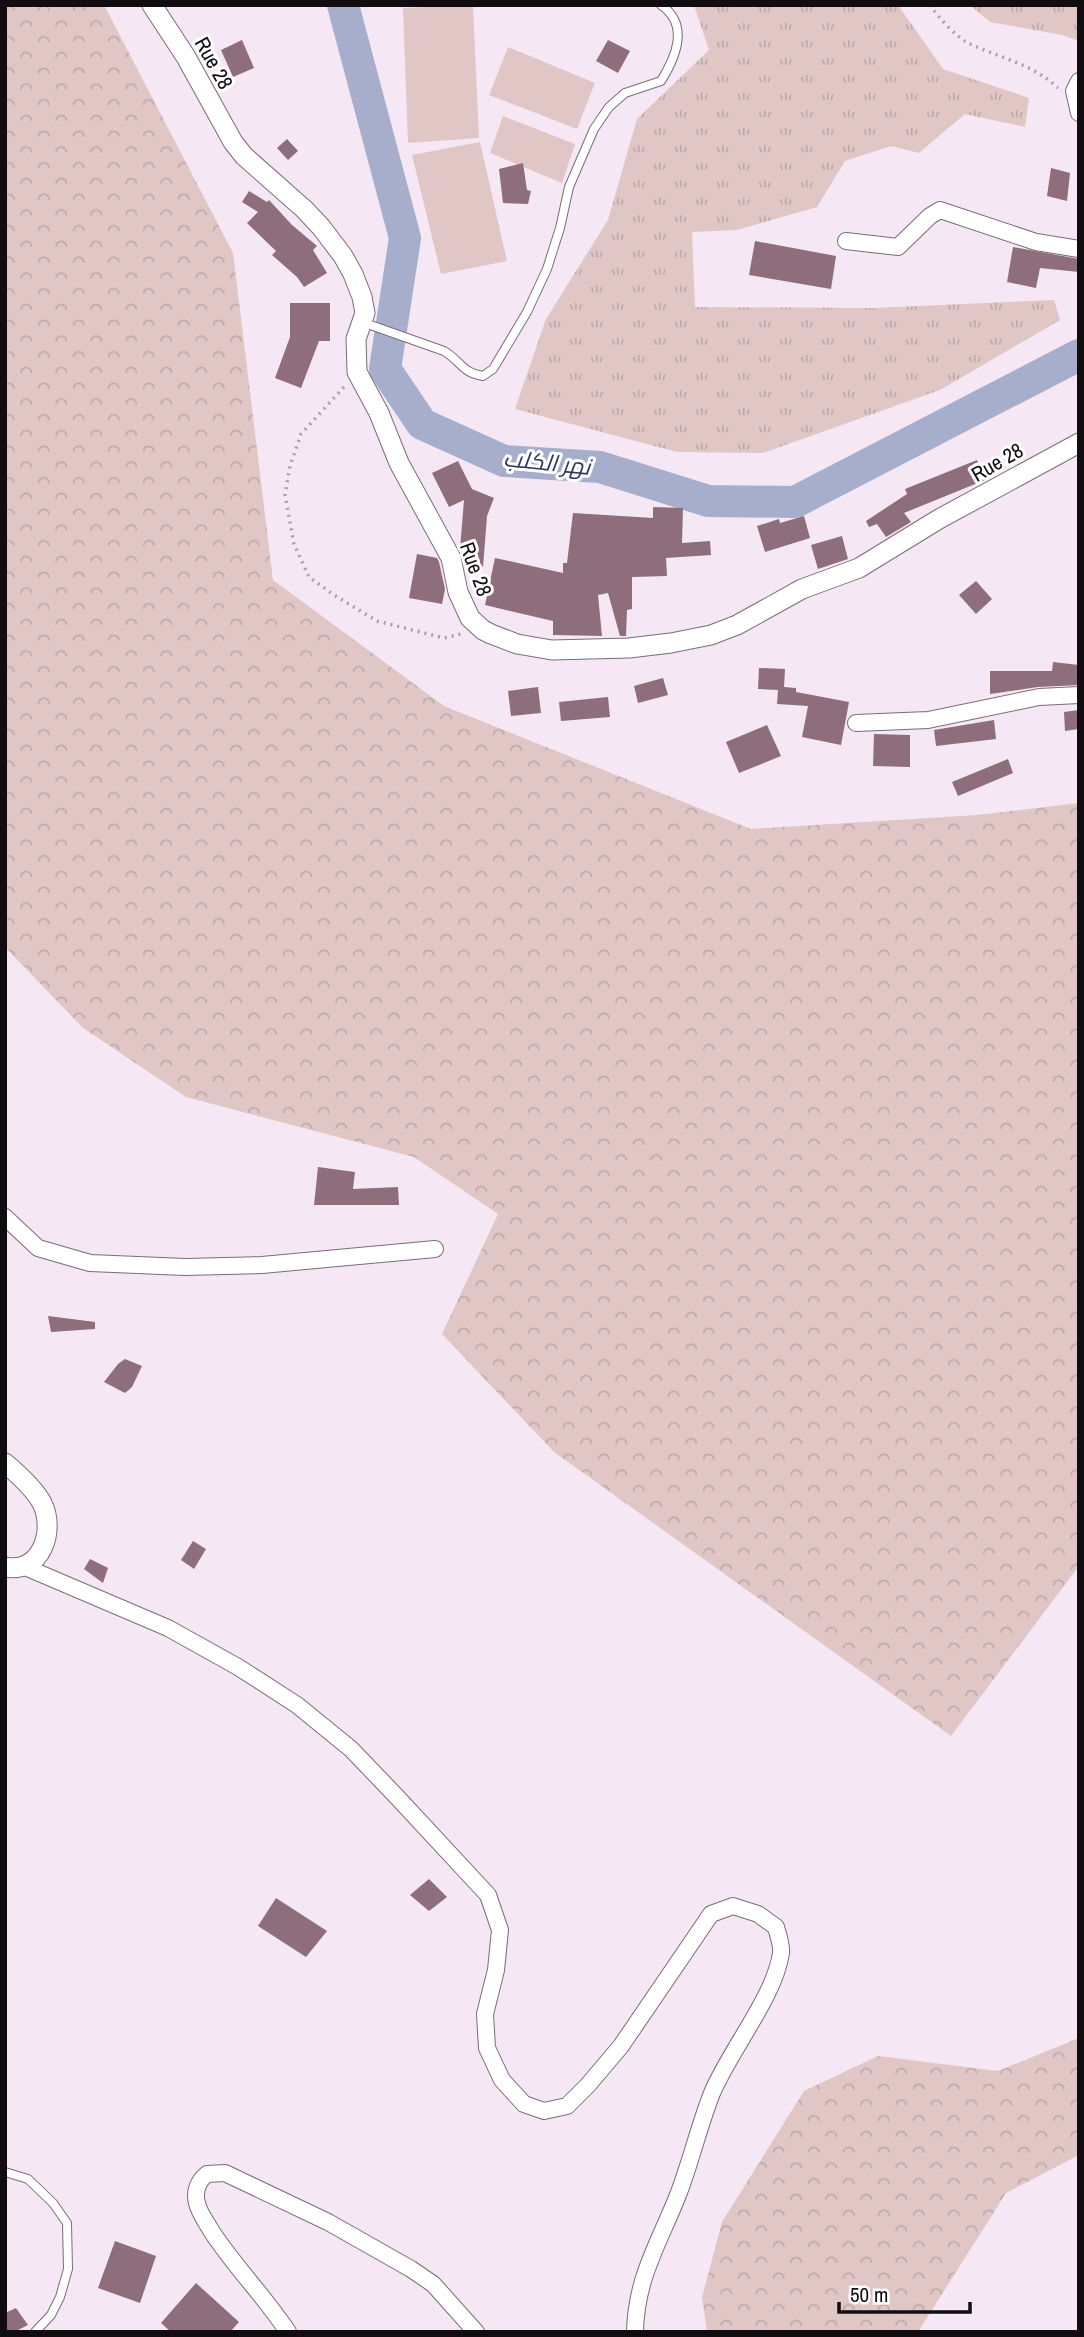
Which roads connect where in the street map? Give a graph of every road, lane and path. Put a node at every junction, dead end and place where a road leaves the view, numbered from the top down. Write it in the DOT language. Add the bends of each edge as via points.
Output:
graph roads {
  1 [pos="152,5"];
  2 [pos="661,5"];
  3 [pos="930,5"];
  4 [pos="1079,81"];
  5 [pos="1078,110"];
  6 [pos="846,241"];
  7 [pos="1079,249"];
  8 [pos="369,325"];
  9 [pos="357,372"];
  10 [pos="1079,443"];
  11 [pos="476,624"];
  12 [pos="1079,695"];
  13 [pos="856,723"];
  14 [pos="5,1217"];
  15 [pos="435,1249"];
  16 [pos="5,1463"];
  17 [pos="15,1567"];
  18 [pos="5,2172"];
  19 [pos="35,2332"];
  20 [pos="288,2332"];
  21 [pos="476,2332"];
  22 [pos="635,2332"];
  1 -- 8 [label="street, Rue 28" via="238,149 304,209 343,256"];
  2 -- 8 [label="lane" via="670,11 678,29 679,46 672,64 661,81 625,93 594,130 569,187 547,269 493,369 483,376 469,374 453,356"];
  3 -- 5 [label="path" via="966,43 1013,59 1049,79"];
  4 -- 5 [label="street" via="1074,91"];
  6 -- 7 [label="street" via="898,247 940,210 1036,242"];
  8 -- 9 [label="street, Rue 28" via="356,339"];
  9 -- 11 [label="street, Rue 28" via="399,463 451,558 458,592"];
  9 -- 11 [label="path" via="301,434 290,466 285,495 294,544 309,577 377,621 443,638"];
  10 -- 11 [label="street, Rue 28" via="939,519 866,565 802,589 711,635 629,648 552,650 503,639"];
  12 -- 13 [label="street" via="1039,697 928,720"];
  14 -- 15 [label="street" via="38,1248 90,1263 262,1265"];
  16 -- 17 [label="street" via="33,1490 47,1517 48,1533 36,1558"];
  17 -- 22 [label="street" via="168,1628 238,1667 351,1749 397,1797 488,1895 500,1930 485,2014 487,2048 502,2080 524,2104 544,2111 567,2106 581,2092 621,2046 711,1914 733,1906 758,1914 776,1927 781,1951 775,1977 712,2092 642,2280"];
  18 -- 19 [label="lane" via="28,2179 67,2223 68,2269 60,2297"];
  20 -- 21 [label="street" via="202,2216 197,2190 207,2174 225,2174 328,2222 411,2269 433,2284"];
}
